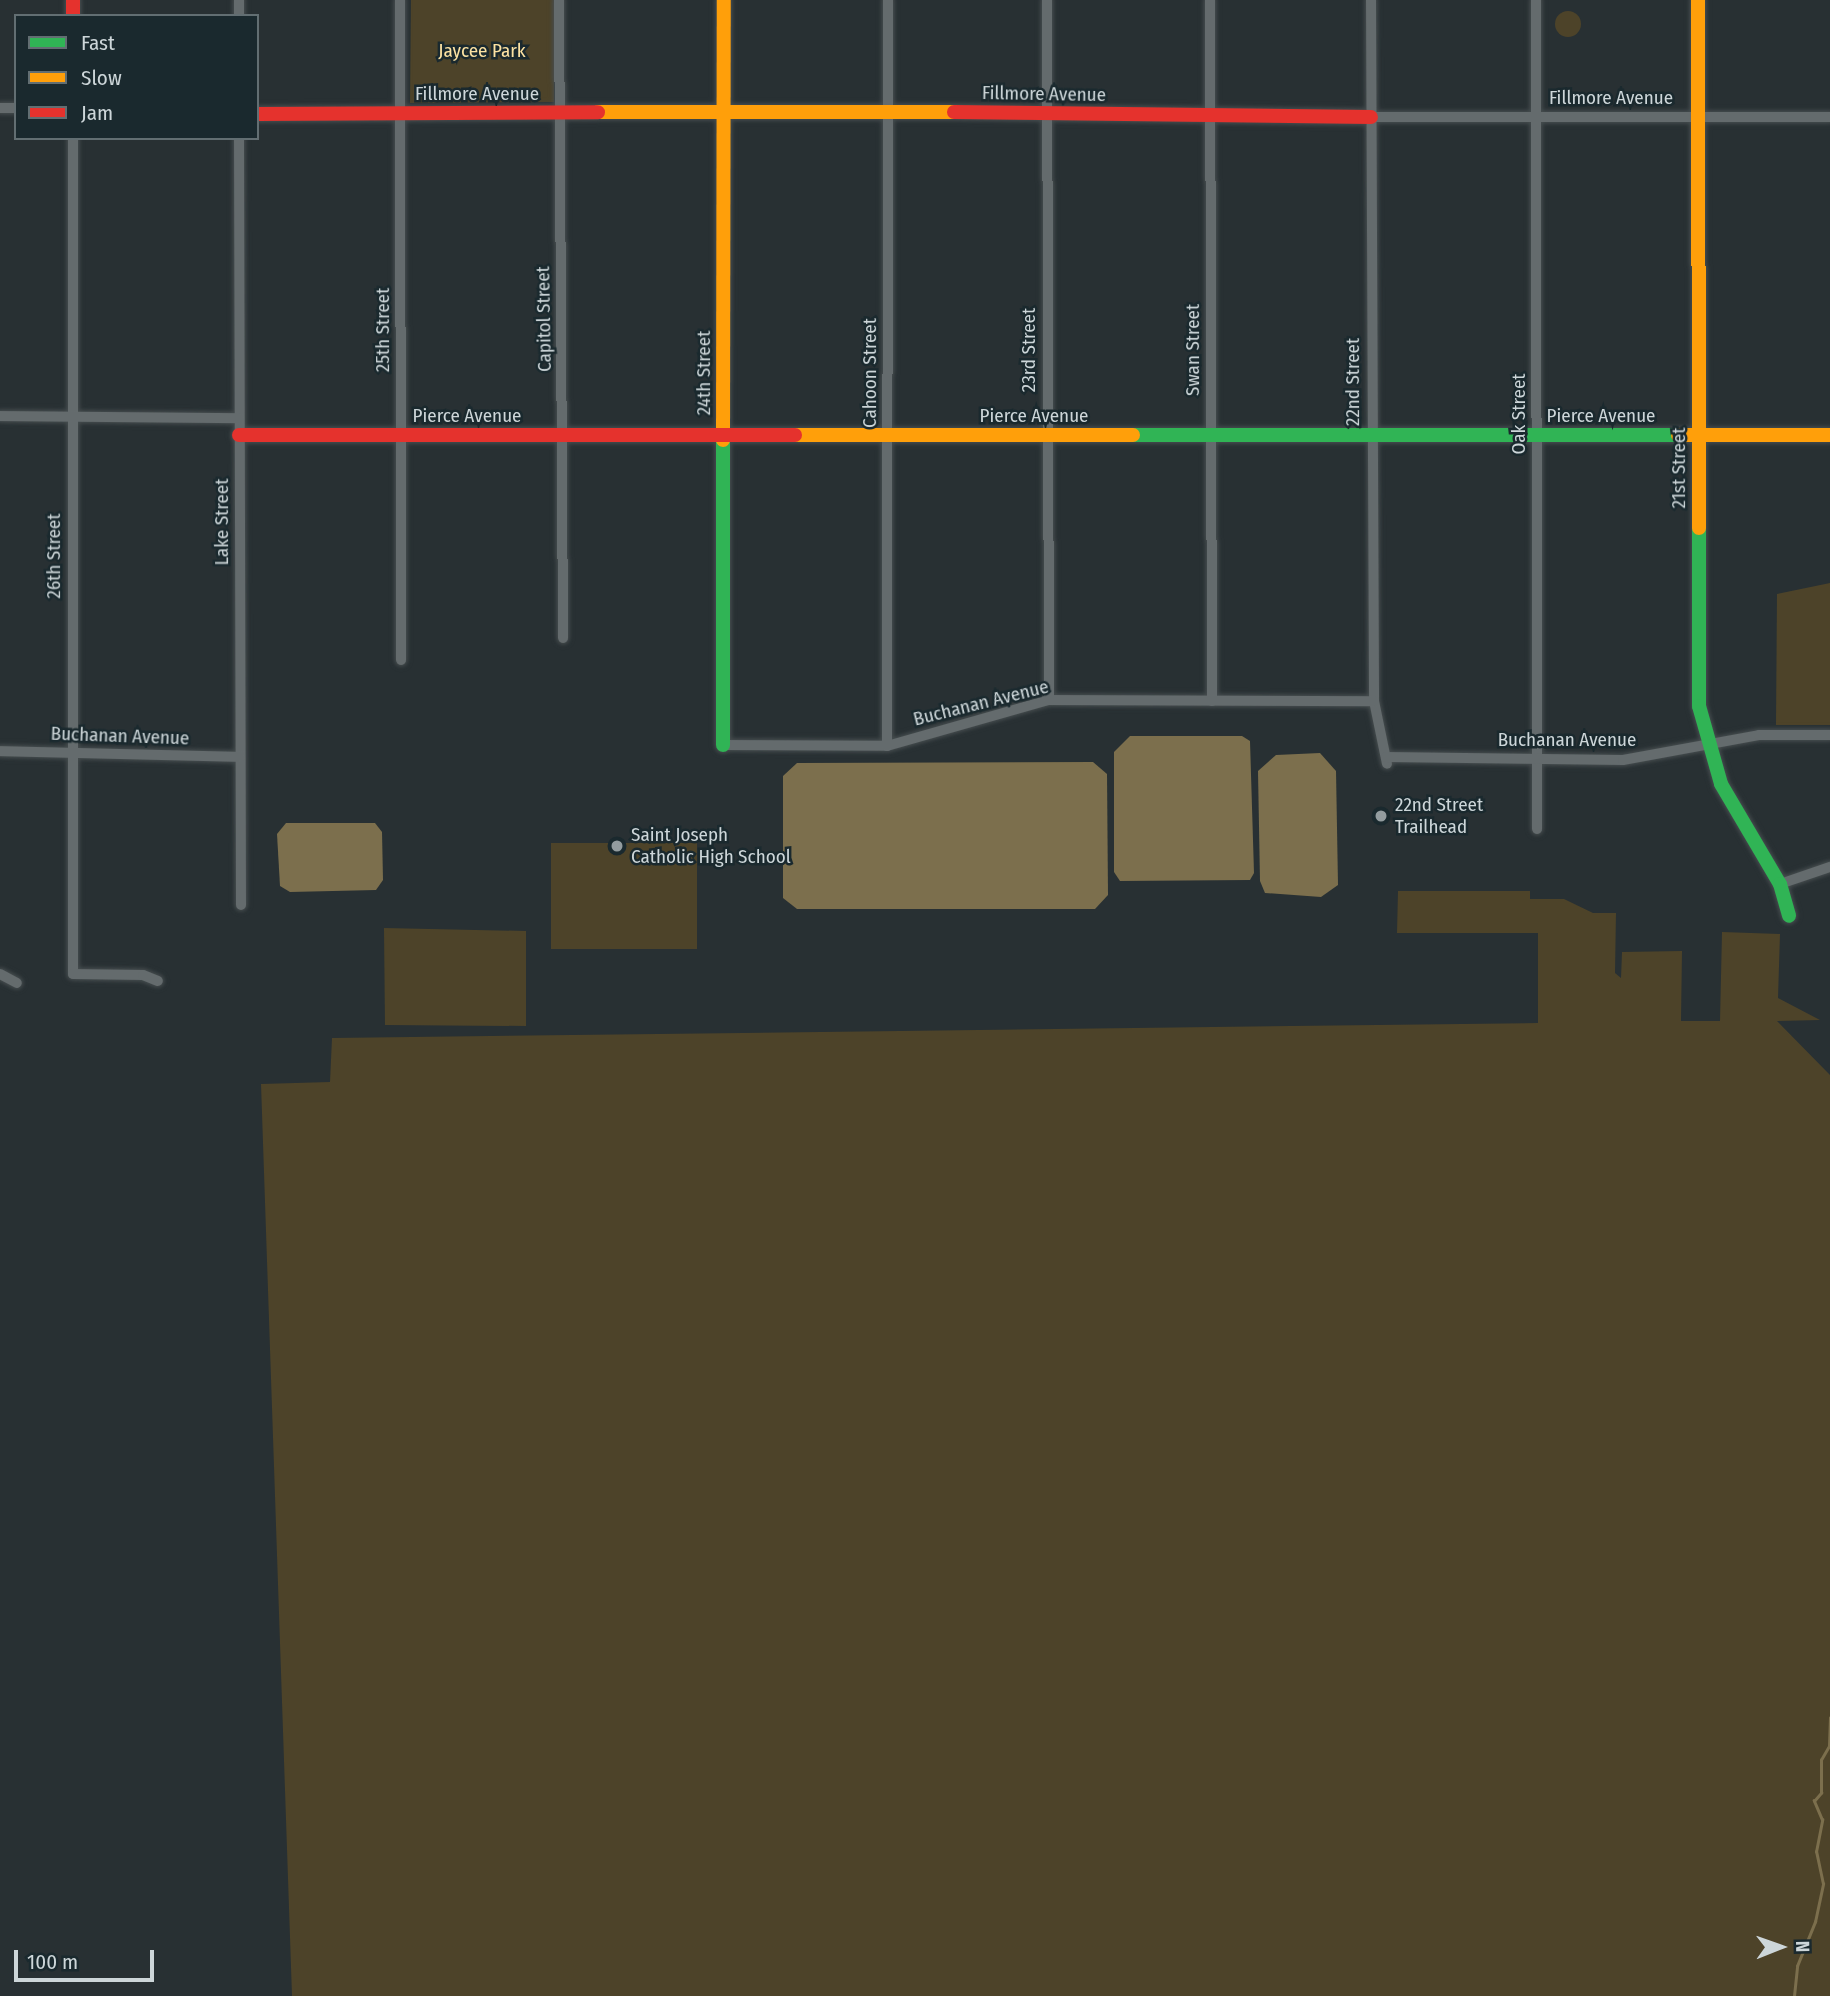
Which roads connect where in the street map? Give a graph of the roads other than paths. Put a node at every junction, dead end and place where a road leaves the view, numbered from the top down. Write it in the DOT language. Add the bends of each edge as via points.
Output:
graph roads {
  1 [pos="400,0"];
  2 [pos="559,0"];
  3 [pos="724,0"];
  4 [pos="888,0"];
  5 [pos="1047,0"];
  6 [pos="1210,0"];
  7 [pos="1371,0"];
  8 [pos="1536,0"];
  9 [pos="1698,0"];
  10 [pos="724,111"];
  11 [pos="887,111"];
  12 [pos="400,113"];
  13 [pos="559,113"];
  14 [pos="259,114"];
  15 [pos="1047,114"];
  16 [pos="1210,114"];
  17 [pos="1371,117"];
  18 [pos="1536,117"];
  19 [pos="1830,117"];
  20 [pos="1698,118"];
  21 [pos="73,140"];
  22 [pos="239,140"];
  23 [pos="0,416"];
  24 [pos="73,417"];
  25 [pos="239,418"];
  26 [pos="239,435"];
  27 [pos="401,435"];
  28 [pos="562,435"];
  29 [pos="723,435"];
  30 [pos="887,435"];
  31 [pos="1047,435"];
  32 [pos="1210,435"];
  33 [pos="1371,435"];
  34 [pos="1536,435"];
  35 [pos="1699,435"];
  36 [pos="1830,435"];
  37 [pos="563,638"];
  38 [pos="401,660"];
  39 [pos="1049,701"];
  40 [pos="1212,701"];
  41 [pos="1374,701"];
  42 [pos="1830,735"];
  43 [pos="1707,745"];
  44 [pos="723,746"];
  45 [pos="887,746"];
  46 [pos="0,751"];
  47 [pos="73,753"];
  48 [pos="240,757"];
  49 [pos="1537,759"];
  50 [pos="1386,760"];
  51 [pos="1537,829"];
  52 [pos="1830,867"];
  53 [pos="1780,884"];
  54 [pos="240,905"];
  55 [pos="1789,916"];
  56 [pos="0,974"];
  57 [pos="159,981"];
  58 [pos="17,983"];
  1 -- 12 [label="street, 25th Street"];
  2 -- 13 [label="street, Capitol Street"];
  3 -- 10 [label="street, 24th Street"];
  4 -- 11 [label="street, Cahoon Street"];
  5 -- 15 [label="street, 23rd Street"];
  6 -- 16 [label="street, Swan Street"];
  7 -- 17 [label="street, 22nd Street"];
  8 -- 18 [label="street, Oak Street"];
  9 -- 20 [label="street, 21st Street"];
  10 -- 11 [label="street, Fillmore Avenue"];
  10 -- 13 [label="street, Fillmore Avenue"];
  10 -- 29 [label="street, 24th Street"];
  11 -- 15 [label="street, Fillmore Avenue"];
  11 -- 30 [label="street, Cahoon Street"];
  12 -- 13 [label="street, Fillmore Avenue"];
  12 -- 14 [label="street, Fillmore Avenue"];
  12 -- 27 [label="street, 25th Street"];
  13 -- 28 [label="street, Capitol Street"];
  15 -- 16 [label="street, Fillmore Avenue"];
  15 -- 31 [label="street, 23rd Street"];
  16 -- 17 [label="street, Fillmore Avenue"];
  16 -- 32 [label="street, Swan Street"];
  17 -- 18 [label="street, Fillmore Avenue"];
  17 -- 33 [label="street, 22nd Street"];
  18 -- 20 [label="street, Fillmore Avenue"];
  18 -- 34 [label="street, Oak Street"];
  19 -- 20 [label="street, Fillmore Avenue"];
  20 -- 35 [label="street, 21st Street"];
  21 -- 24 [label="street, 26th Street"];
  22 -- 25 [label="street, Lake Street"];
  23 -- 24 [label="street"];
  24 -- 25 [label="street"];
  24 -- 47 [label="street, 26th Street"];
  25 -- 26 [label="street, Lake Street"];
  26 -- 27 [label="street, Pierce Avenue"];
  26 -- 48 [label="street, Lake Street"];
  27 -- 28 [label="street, Pierce Avenue"];
  27 -- 38 [label="street, 25th Street"];
  28 -- 29 [label="street, Pierce Avenue"];
  28 -- 37 [label="street, Capitol Street"];
  29 -- 30 [label="street, Pierce Avenue"];
  29 -- 44 [label="street, 24th Street"];
  30 -- 31 [label="street, Pierce Avenue"];
  30 -- 45 [label="street, Cahoon Street"];
  31 -- 32 [label="street, Pierce Avenue"];
  31 -- 39 [label="street, 23rd Street"];
  32 -- 33 [label="street, Pierce Avenue"];
  32 -- 40 [label="street, Swan Street"];
  33 -- 34 [label="street, Pierce Avenue"];
  33 -- 41 [label="street, 22nd Street"];
  34 -- 35 [label="street, Pierce Avenue"];
  34 -- 49 [label="street, Oak Street"];
  35 -- 36 [label="street, Pierce Avenue"];
  35 -- 43 [label="street, 21st Street" via="1699,706"];
  39 -- 40 [label="street, Buchanan Avenue"];
  39 -- 45 [label="street, Buchanan Avenue"];
  40 -- 41 [label="street, Buchanan Avenue"];
  41 -- 50 [label="street, 22nd Street"];
  42 -- 43 [label="street, Buchanan Avenue" via="1759,735"];
  43 -- 49 [label="street, Buchanan Avenue" via="1623,760"];
  43 -- 53 [label="street, 21st Street" via="1721,784"];
  44 -- 45 [label="street, Buchanan Avenue"];
  46 -- 47 [label="street, Buchanan Avenue"];
  47 -- 48 [label="street, Buchanan Avenue"];
  47 -- 57 [label="street, 26th Street" via="74,974 143,975"];
  48 -- 54 [label="street, Lake Street"];
  49 -- 50 [label="street, Buchanan Avenue"];
  49 -- 51 [label="street, Oak Street"];
  52 -- 53 [label="street"];
  53 -- 55 [label="street, 21st Street"];
  56 -- 58 [label="street"];
}
